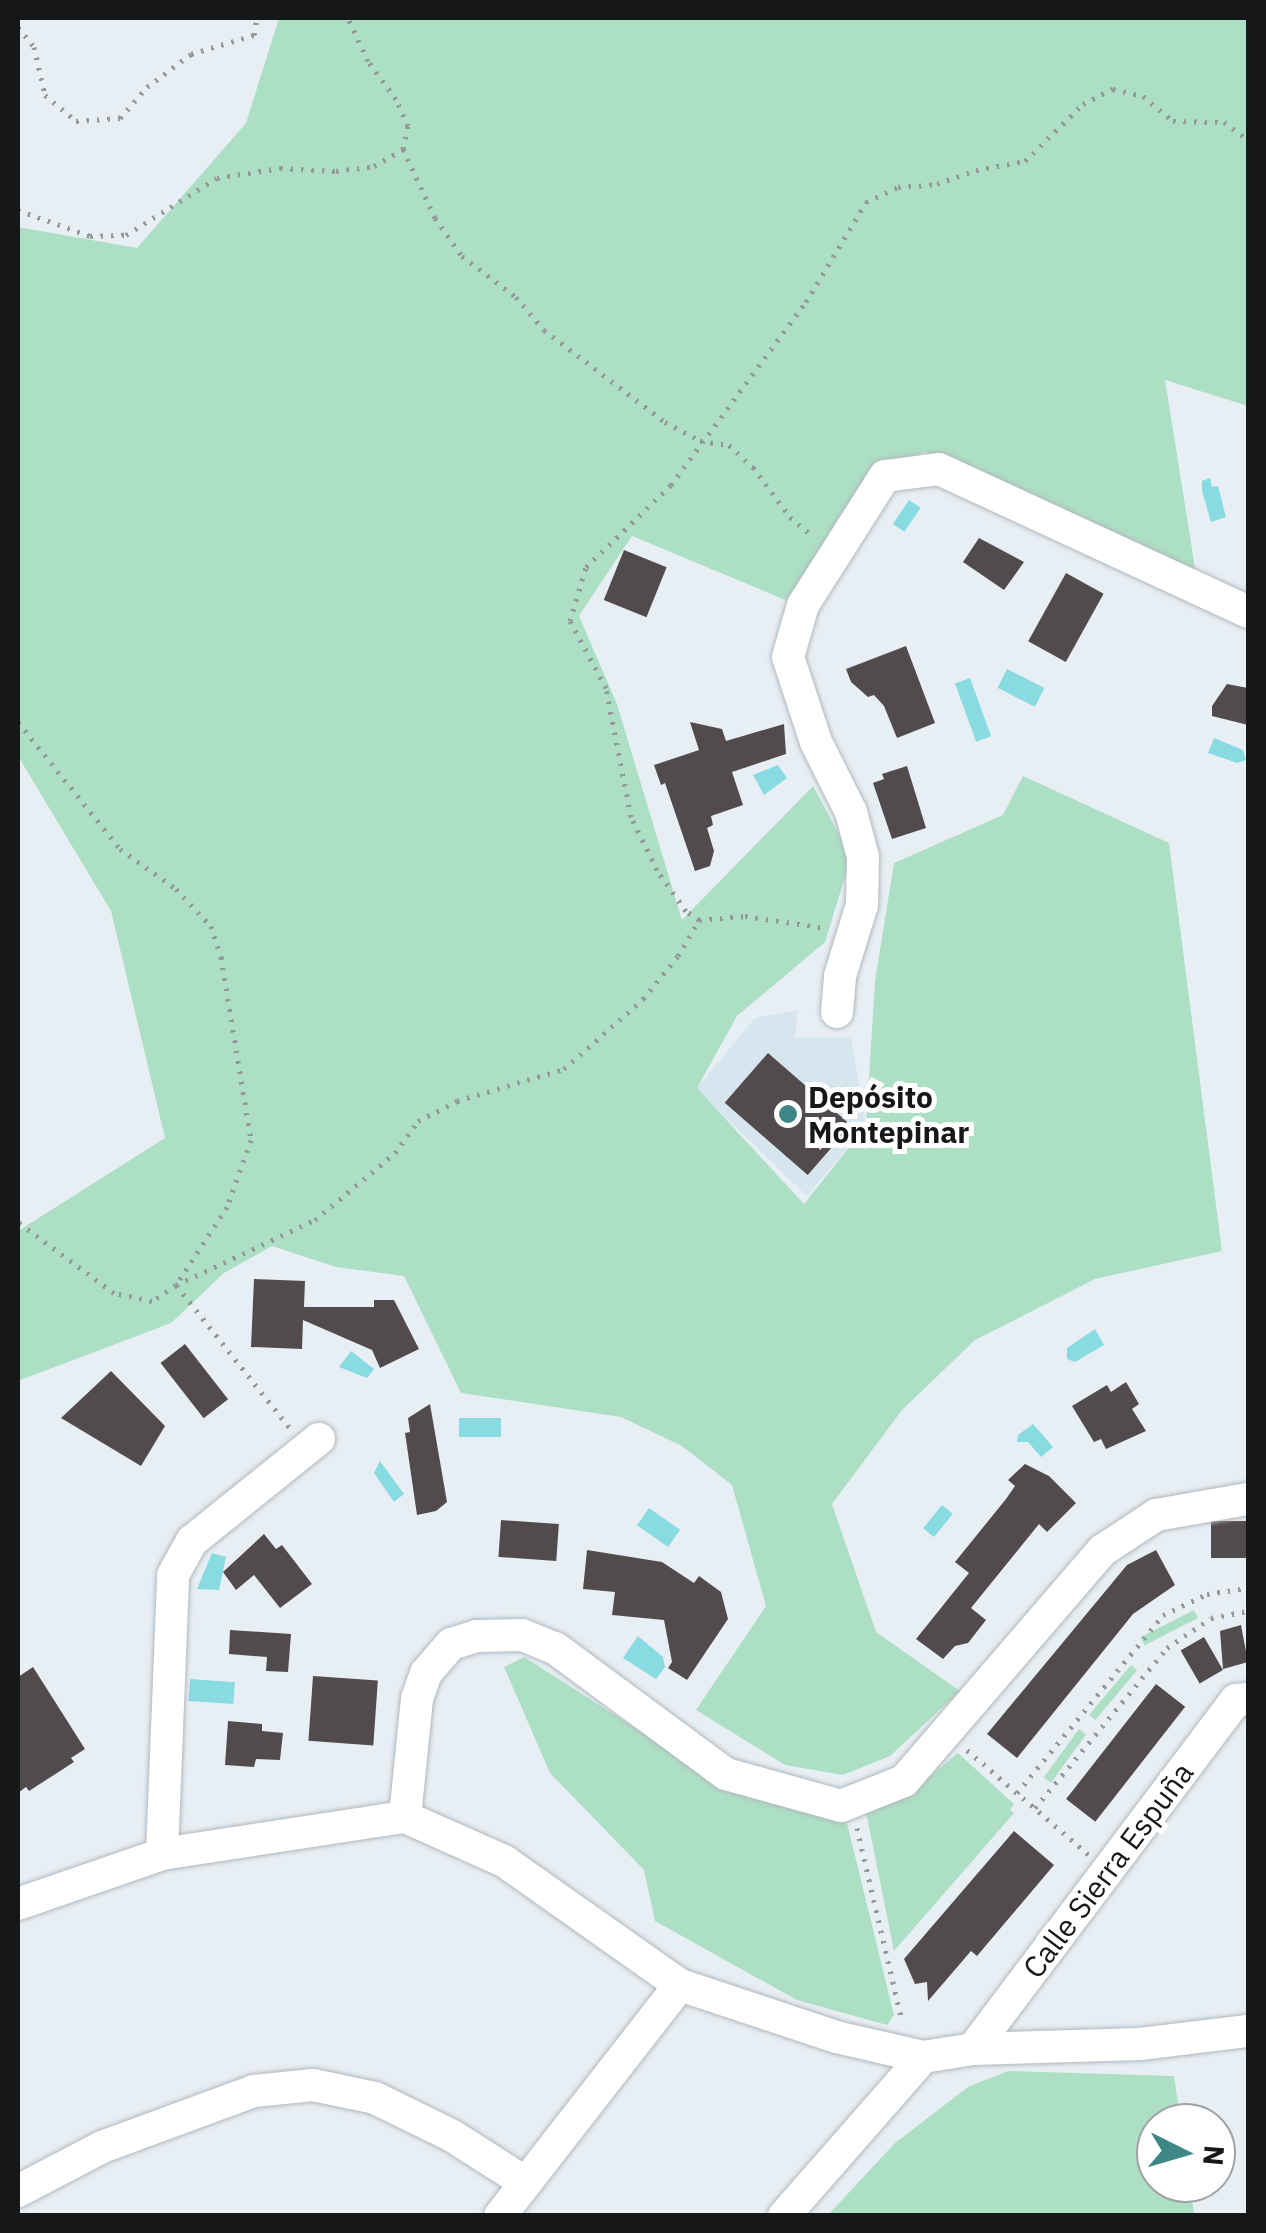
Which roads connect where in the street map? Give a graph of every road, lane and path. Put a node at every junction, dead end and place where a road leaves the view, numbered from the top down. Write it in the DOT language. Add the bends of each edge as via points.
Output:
graph roads {
  1 [pos="257,18"];
  2 [pos="348,18"];
  3 [pos="18,27"];
  4 [pos="1248,140"];
  5 [pos="403,149"];
  6 [pos="18,210"];
  7 [pos="700,441"];
  8 [pos="837,551"];
  9 [pos="1248,612"];
  10 [pos="18,722"];
  11 [pos="699,920"];
  12 [pos="850,936"];
  13 [pos="837,1012"];
  14 [pos="18,1222"];
  15 [pos="176,1285"];
  16 [pos="313,1444"];
  17 [pos="1248,1499"];
  18 [pos="1248,1588"];
  19 [pos="1248,1611"];
  20 [pos="1248,1699"];
  21 [pos="946,1732"];
  22 [pos="1016,1792"];
  23 [pos="851,1802"];
  24 [pos="1035,1808"];
  25 [pos="405,1817"];
  26 [pos="162,1854"];
  27 [pos="1107,1871"];
  28 [pos="18,1904"];
  29 [pos="680,1985"];
  30 [pos="1248,2031"];
  31 [pos="973,2049"];
  32 [pos="916,2055"];
  33 [pos="526,2183"];
  34 [pos="18,2191"];
  35 [pos="500,2216"];
  36 [pos="784,2216"];
  1 -- 3 [label="path" via="254,35 191,54 120,118 76,121 45,95 34,46"];
  2 -- 5 [label="path" via="408,126"];
  4 -- 7 [label="path" via="1224,122 1173,121 1143,96 1113,88 1083,104 1025,161 938,184 898,187 866,202 806,302"];
  5 -- 6 [label="path" via="374,166 280,168 217,178 126,235 90,236"];
  5 -- 7 [label="path" via="435,218 462,256 596,372"];
  7 -- 8 [label="path" via="728,446 753,466 790,517"];
  7 -- 11 [label="path" via="672,486 586,567 570,621 606,688 631,817 657,870"];
  8 -- 9 [label="street" via="885,476 940,469"];
  8 -- 12 [label="street" via="803,605 788,658 864,856 862,905"];
  10 -- 15 [label="path" via="120,849 176,889 211,926 221,957 251,1140 227,1208"];
  11 -- 12 [label="path" via="745,916"];
  11 -- 15 [label="path" via="643,999 564,1068 456,1101 418,1121 395,1152 315,1220"];
  12 -- 13 [label="street"];
  14 -- 15 [label="path" via="114,1294 152,1301"];
  15 -- 16 [label="path"];
  16 -- 26 [label="street" via="192,1541 174,1575"];
  17 -- 21 [label="street" via="1156,1515 1102,1550"];
  18 -- 22 [label="path" via="1207,1594 1164,1616"];
  19 -- 24 [label="path" via="1211,1618 1167,1648"];
  20 -- 27 [label="street, Calle Sierra Espuña" via="1236,1700"];
  21 -- 22 [label="path"];
  21 -- 23 [label="street" via="904,1781"];
  22 -- 24 [label="path"];
  23 -- 25 [label="street" via="841,1806 726,1774 555,1648 522,1635 477,1636 451,1644 426,1673 417,1699"];
  23 -- 32 [label="path"];
  24 -- 27 [label="path"];
  25 -- 26 [label="street"];
  25 -- 29 [label="street" via="504,1861"];
  26 -- 28 [label="street"];
  27 -- 31 [label="street, Calle Sierra Espuña"];
  29 -- 32 [label="street" via="836,2037"];
  29 -- 33 [label="street"];
  30 -- 31 [label="street" via="1140,2044"];
  31 -- 32 [label="street"];
  32 -- 36 [label="street"];
  33 -- 34 [label="street" via="451,2135 375,2098 313,2084 254,2091 102,2147"];
  33 -- 35 [label="street"];
}
